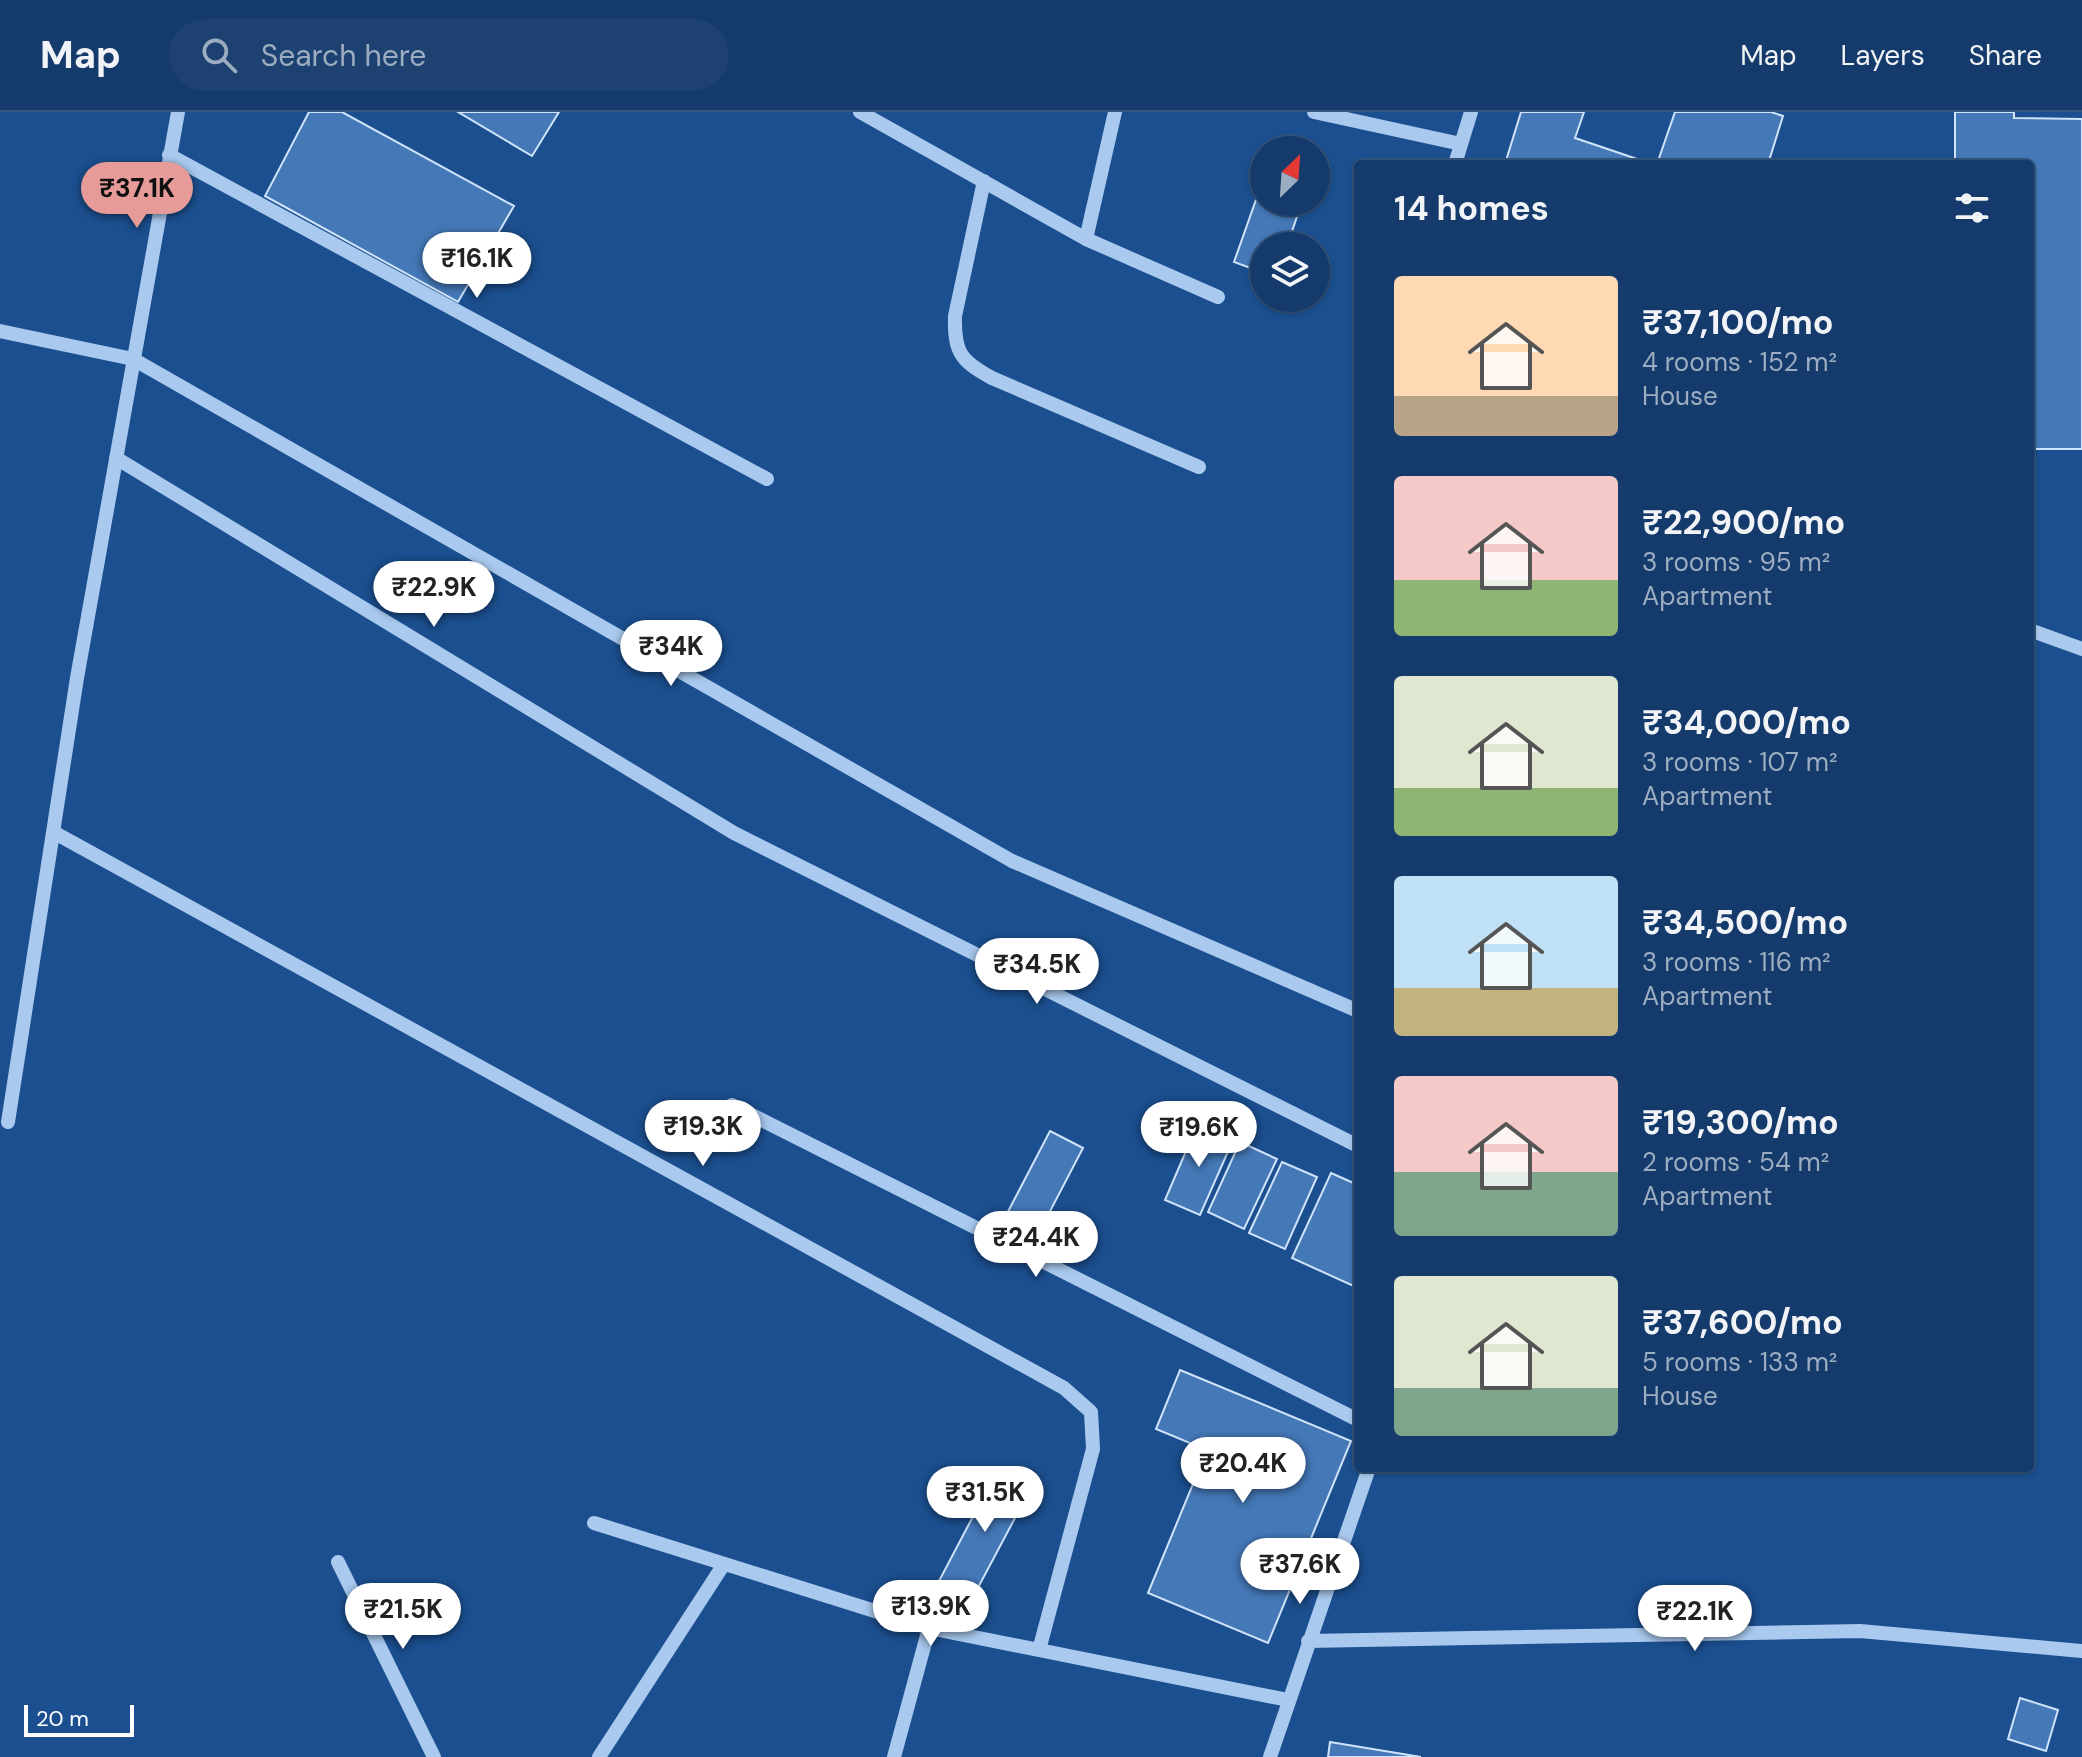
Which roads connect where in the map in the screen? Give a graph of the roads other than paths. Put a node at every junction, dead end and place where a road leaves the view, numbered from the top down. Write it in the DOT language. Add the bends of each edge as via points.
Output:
graph roads {
  1 [pos="178,112"];
  2 [pos="860,112"];
  3 [pos="1115,112"];
  4 [pos="1314,112"];
  5 [pos="1471,112"];
  6 [pos="1461,144"];
  7 [pos="169,155"];
  8 [pos="1456,160"];
  9 [pos="984,181"];
  10 [pos="1086,239"];
  11 [pos="1218,297"];
  12 [pos="0,331"];
  13 [pos="133,359"];
  14 [pos="116,458"];
  15 [pos="1199,467"];
  16 [pos="767,479"];
  17 [pos="2034,631"];
  18 [pos="2082,649"];
  19 [pos="55,833"];
  20 [pos="1354,1009"];
  21 [pos="732,1105"];
  22 [pos="8,1122"];
  23 [pos="1354,1144"];
  24 [pos="1354,1418"];
  25 [pos="1368,1472"];
  26 [pos="594,1523"];
  27 [pos="338,1562"];
  28 [pos="724,1564"];
  29 [pos="929,1628"];
  30 [pos="1308,1641"];
  31 [pos="1039,1650"];
  32 [pos="2082,1651"];
  33 [pos="1288,1700"];
  34 [pos="434,1757"];
  35 [pos="599,1757"];
  36 [pos="894,1757"];
  37 [pos="1270,1757"];
  1 -- 7 [label="street"];
  2 -- 9 [label="street"];
  3 -- 10 [label="street"];
  4 -- 6 [label="street"];
  5 -- 6 [label="street"];
  6 -- 8 [label="street"];
  7 -- 13 [label="street"];
  7 -- 16 [label="street"];
  9 -- 10 [label="street"];
  9 -- 15 [label="street" via="955,316 959,354 992,378"];
  10 -- 11 [label="street"];
  12 -- 13 [label="street"];
  13 -- 14 [label="street"];
  13 -- 20 [label="street" via="1012,861"];
  14 -- 19 [label="street"];
  14 -- 23 [label="street" via="734,833"];
  17 -- 18 [label="street"];
  19 -- 22 [label="street"];
  19 -- 31 [label="street" via="1064,1388 1091,1412 1093,1449"];
  21 -- 24 [label="street"];
  25 -- 30 [label="street"];
  26 -- 28 [label="street"];
  27 -- 34 [label="street"];
  28 -- 29 [label="street"];
  28 -- 35 [label="street"];
  29 -- 31 [label="street"];
  29 -- 36 [label="street"];
  30 -- 32 [label="street" via="1860,1631"];
  30 -- 33 [label="street"];
  31 -- 33 [label="street"];
  33 -- 37 [label="street"];
}
